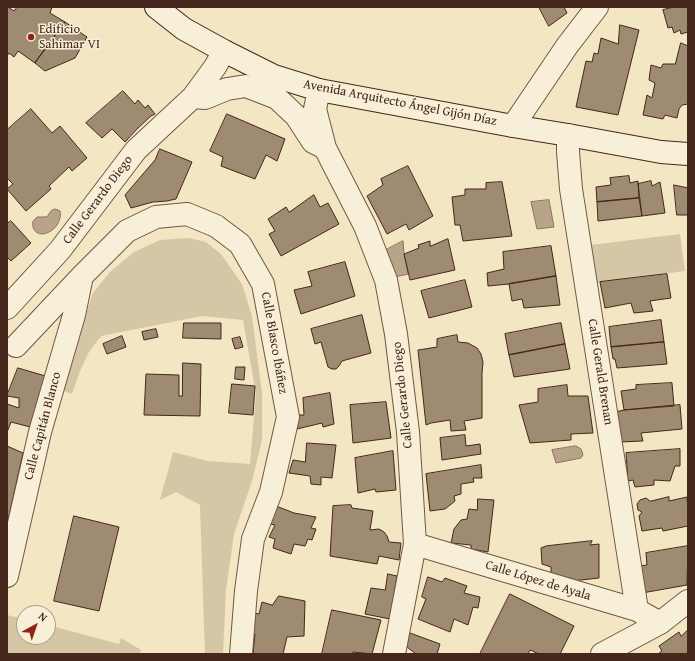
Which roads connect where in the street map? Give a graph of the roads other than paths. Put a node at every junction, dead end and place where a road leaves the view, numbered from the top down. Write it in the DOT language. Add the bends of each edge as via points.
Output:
graph roads {
  1 [pos="156,7"];
  2 [pos="597,7"];
  3 [pos="224,51"];
  4 [pos="319,90"];
  5 [pos="193,97"];
  6 [pos="513,126"];
  7 [pos="568,135"];
  8 [pos="325,148"];
  9 [pos="661,152"];
  10 [pos="688,154"];
  11 [pos="688,162"];
  12 [pos="82,276"];
  13 [pos="7,308"];
  14 [pos="10,345"];
  15 [pos="415,544"];
  16 [pos="7,576"];
  17 [pos="688,601"];
  18 [pos="637,610"];
  19 [pos="660,623"];
  20 [pos="242,654"];
  21 [pos="394,654"];
  22 [pos="602,654"];
  1 -- 3 [label="street, Avenida Arquitecto Ángel Gijón Díaz" via="184,29"];
  2 -- 6 [label="street" via="567,46"];
  3 -- 4 [label="street, Avenida Arquitecto Ángel Gijón Díaz" via="274,76"];
  3 -- 5 [label="street, Calle Gerardo Diego"];
  4 -- 6 [label="street, Avenida Arquitecto Ángel Gijón Díaz"];
  4 -- 8 [label="street, Calle Gerardo Diego" via="315,109"];
  5 -- 8 [label="street, Calle Gerardo Diego" via="205,98 227,89 246,86 277,98 296,116 313,142"];
  5 -- 13 [label="street, Calle Gerardo Diego" via="136,150 60,250"];
  6 -- 7 [label="street, Avenida Arquitecto Ángel Gijón Díaz"];
  7 -- 9 [label="street, Avenida Arquitecto Ángel Gijón Díaz"];
  7 -- 18 [label="street, Calle Gerald Brenan" via="572,189"];
  8 -- 15 [label="street, Calle Gerardo Diego" via="365,226 386,280 396,334 408,432"];
  9 -- 10 [label="street, Avenida Arquitecto Ángel Gijón Díaz"];
  9 -- 11 [label="street, Avenida Arquitecto Ángel Gijón Díaz"];
  12 -- 14 [label="street, Calle Blasco Ibáñez"];
  12 -- 16 [label="street, Calle Capitán Blanco" via="74,315 40,432"];
  12 -- 20 [label="street, Calle Blasco Ibáñez" via="127,231 156,217 187,214 216,226 240,244 263,284 288,417 271,492 253,539 246,591"];
  15 -- 18 [label="street, Calle López de Ayala"];
  15 -- 21 [label="street, Calle Gerardo Diego"];
  17 -- 19 [label="street"];
  18 -- 19 [label="street, Calle López de Ayala"];
  19 -- 22 [label="street"];
}
